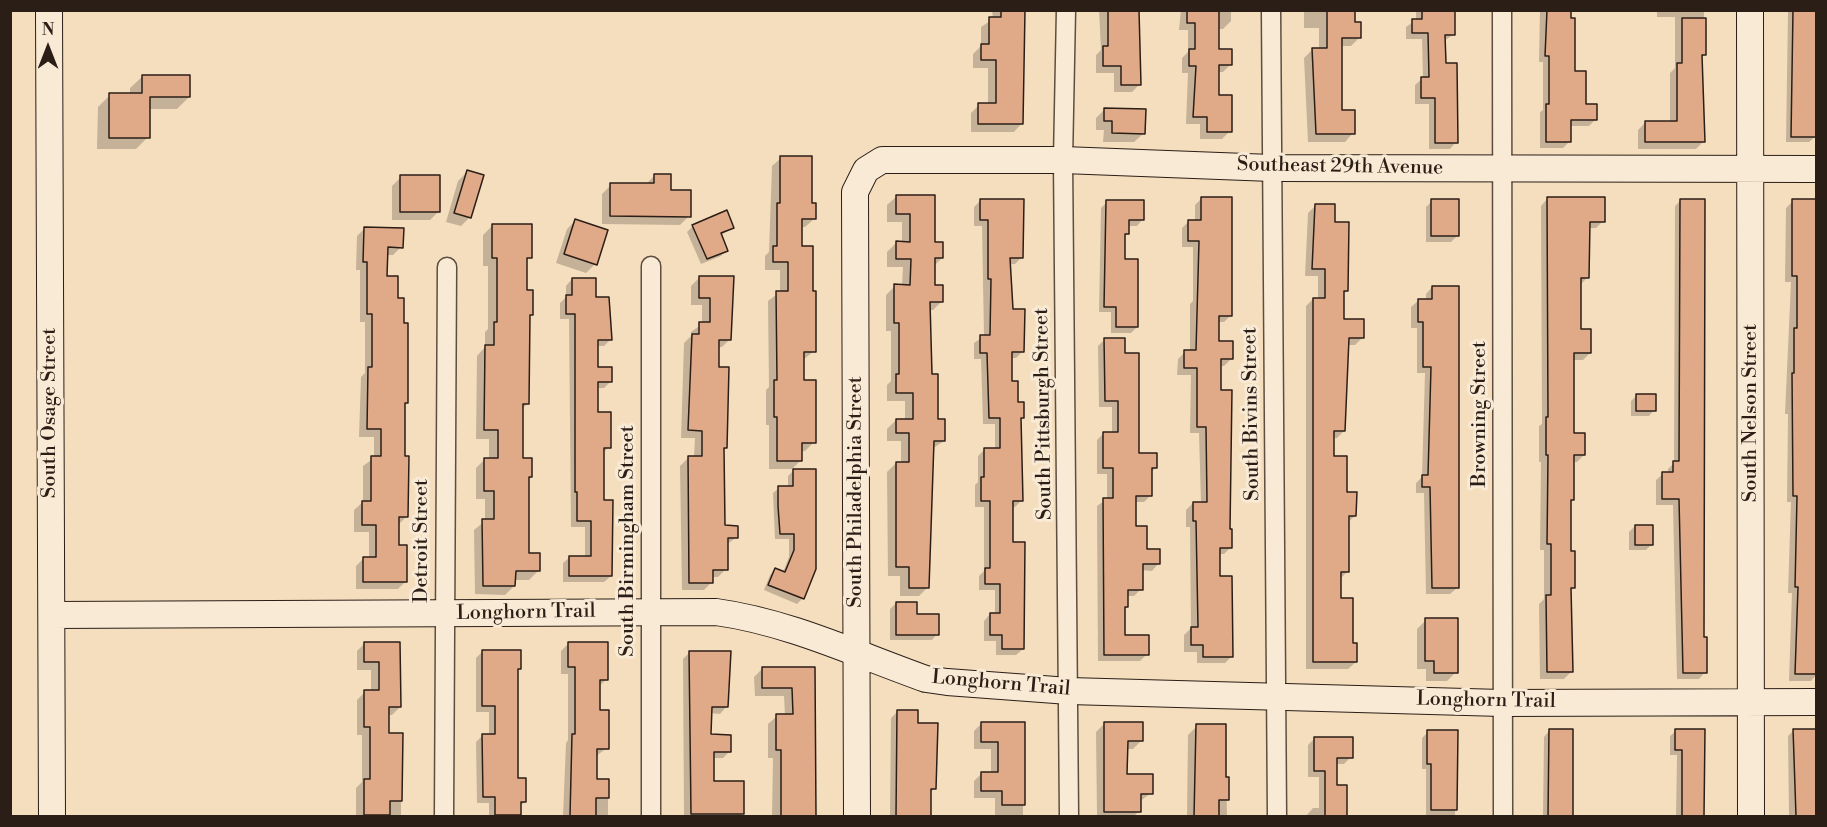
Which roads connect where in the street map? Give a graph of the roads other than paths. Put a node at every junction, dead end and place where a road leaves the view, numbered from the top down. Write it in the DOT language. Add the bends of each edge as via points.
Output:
graph roads {
  1 [pos="49,10"];
  2 [pos="1066,10"];
  3 [pos="1271,10"];
  4 [pos="1502,10"];
  5 [pos="1750,10"];
  6 [pos="1063,160"];
  7 [pos="1272,168"];
  8 [pos="1502,169"];
  9 [pos="1750,169"];
  10 [pos="1816,169"];
  11 [pos="866,170"];
  12 [pos="651,266"];
  13 [pos="447,267"];
  14 [pos="651,612"];
  15 [pos="444,613"];
  16 [pos="52,615"];
  17 [pos="857,654"];
  18 [pos="1070,691"];
  19 [pos="1277,695"];
  20 [pos="1502,702"];
  21 [pos="1751,702"];
  22 [pos="1816,702"];
  23 [pos="52,816"];
  24 [pos="444,816"];
  25 [pos="651,816"];
  26 [pos="857,816"];
  27 [pos="1069,816"];
  28 [pos="1277,816"];
  29 [pos="1503,816"];
  30 [pos="1751,816"];
  1 -- 16 [label="street, South Osage Street"];
  2 -- 6 [label="street, South Pittsburgh Street"];
  3 -- 7 [label="street, South Bivins Street"];
  4 -- 8 [label="street, Browning Street"];
  5 -- 9 [label="street, South Nelson Street"];
  6 -- 7 [label="street, Southeast 29th Avenue"];
  6 -- 11 [label="street, Southeast 29th Avenue" via="882,160"];
  6 -- 18 [label="street, South Pittsburgh Street"];
  7 -- 8 [label="street, Southeast 29th Avenue"];
  7 -- 19 [label="street, South Bivins Street"];
  8 -- 9 [label="street, Southeast 29th Avenue"];
  8 -- 20 [label="street, Browning Street"];
  9 -- 10 [label="street, Southeast 29th Avenue"];
  9 -- 21 [label="street, South Nelson Street"];
  11 -- 17 [label="street, South Philadelphia Street" via="855,192"];
  12 -- 14 [label="street, South Birmingham Street"];
  13 -- 15 [label="street, Detroit Street"];
  14 -- 15 [label="street, Longhorn Trail"];
  14 -- 17 [label="street, Longhorn Trail" via="741,615"];
  14 -- 25 [label="street, South Birmingham Street"];
  15 -- 16 [label="street, Longhorn Trail"];
  15 -- 24 [label="street, Detroit Street"];
  16 -- 23 [label="street, South Osage Street"];
  17 -- 18 [label="street, Longhorn Trail" via="926,679"];
  17 -- 26 [label="street, South Philadelphia Street"];
  18 -- 19 [label="street, Longhorn Trail"];
  18 -- 27 [label="street, South Pittsburgh Street"];
  19 -- 20 [label="street, Longhorn Trail"];
  19 -- 28 [label="street, South Bivins Street"];
  20 -- 21 [label="street, Longhorn Trail"];
  20 -- 29 [label="street, Browning Street"];
  21 -- 22 [label="street, Longhorn Trail"];
  21 -- 30 [label="street, South Nelson Street"];
}
